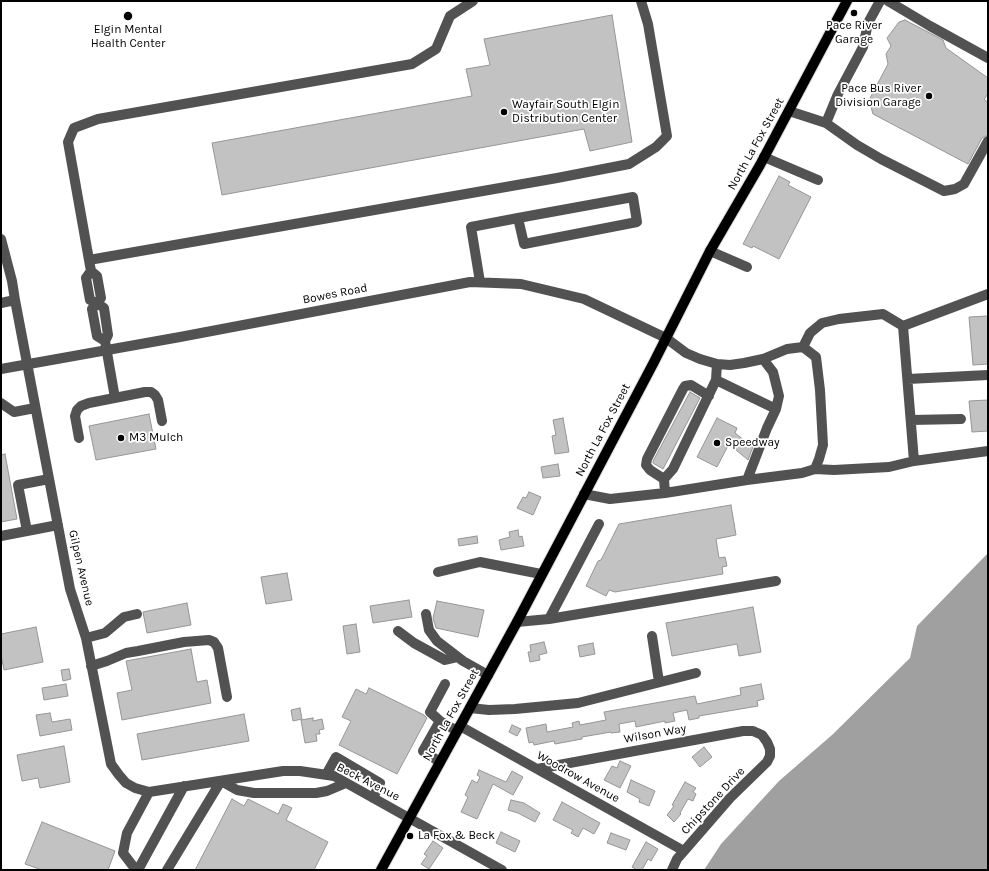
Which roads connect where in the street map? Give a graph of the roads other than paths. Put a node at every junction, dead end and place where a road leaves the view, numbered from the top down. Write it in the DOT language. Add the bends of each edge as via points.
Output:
graph roads {
  1 [pos="472,1"];
  2 [pos="641,1"];
  3 [pos="848,1"];
  4 [pos="880,1"];
  5 [pos="888,1"];
  6 [pos="988,58"];
  7 [pos="789,111"];
  8 [pos="826,123"];
  9 [pos="988,142"];
  10 [pos="764,158"];
  11 [pos="818,180"];
  12 [pos="518,218"];
  13 [pos="1,239"];
  14 [pos="710,251"];
  15 [pos="89,260"];
  16 [pos="747,267"];
  17 [pos="480,282"];
  18 [pos="988,294"];
  19 [pos="15,300"];
  20 [pos="1,303"];
  21 [pos="903,326"];
  22 [pos="666,338"];
  23 [pos="106,346"];
  24 [pos="803,347"];
  25 [pos="763,359"];
  26 [pos="28,364"];
  27 [pos="717,364"];
  28 [pos="1,369"];
  29 [pos="988,375"];
  30 [pos="908,379"];
  31 [pos="716,380"];
  32 [pos="709,396"];
  33 [pos="115,398"];
  34 [pos="1,403"];
  35 [pos="35,408"];
  36 [pos="776,409"];
  37 [pos="961,419"];
  38 [pos="911,420"];
  39 [pos="162,421"];
  40 [pos="79,438"];
  41 [pos="988,451"];
  42 [pos="914,461"];
  43 [pos="814,470"];
  44 [pos="664,479"];
  45 [pos="49,480"];
  46 [pos="747,480"];
  47 [pos="665,493"];
  48 [pos="584,494"];
  49 [pos="599,524"];
  50 [pos="58,525"];
  51 [pos="27,531"];
  52 [pos="1,536"];
  53 [pos="438,572"];
  54 [pos="541,574"];
  55 [pos="776,581"];
  56 [pos="137,614"];
  57 [pos="426,614"];
  58 [pos="549,619"];
  59 [pos="517,622"];
  60 [pos="398,631"];
  61 [pos="652,636"];
  62 [pos="86,638"];
  63 [pos="458,657"];
  64 [pos="91,666"];
  65 [pos="696,673"];
  66 [pos="488,675"];
  67 [pos="659,682"];
  68 [pos="445,684"];
  69 [pos="228,697"];
  70 [pos="470,708"];
  71 [pos="440,721"];
  72 [pos="459,728"];
  73 [pos="770,749"];
  74 [pos="440,762"];
  75 [pos="537,769"];
  76 [pos="119,775"];
  77 [pos="326,775"];
  78 [pos="221,781"];
  79 [pos="346,783"];
  80 [pos="184,786"];
  81 [pos="149,792"];
  82 [pos="373,798"];
  83 [pos="410,818"];
  84 [pos="684,850"];
  85 [pos="137,870"];
  86 [pos="168,870"];
  87 [pos="381,870"];
  88 [pos="502,870"];
  89 [pos="672,870"];
  1 -- 15 [label="street" via="450,16 436,49 412,64 98,119 74,128 68,142"];
  2 -- 15 [label="street" via="648,24 667,136 656,147 629,164"];
  3 -- 7 [label="main road, North La Fox Street"];
  4 -- 8 [label="street" via="868,23 863,47"];
  5 -- 6 [label="street"];
  7 -- 8 [label="street"];
  7 -- 10 [label="main road, North La Fox Street"];
  8 -- 9 [label="street" via="881,160 944,191 964,184"];
  10 -- 11 [label="street"];
  10 -- 14 [label="main road, North La Fox Street"];
  12 -- 12 [label="street" via="633,197 638,222 524,244"];
  12 -- 17 [label="street" via="471,227"];
  13 -- 19 [label="street, Gilpen Avenue"];
  14 -- 16 [label="street"];
  14 -- 22 [label="main road, North La Fox Street"];
  15 -- 23 [label="street" via="91,271 97,276 101,298 97,303 104,308 108,335"];
  17 -- 22 [label="street, Bowes Road" via="521,284 584,299"];
  17 -- 23 [label="street, Bowes Road"];
  18 -- 21 [label="street"];
  19 -- 20 [label="street"];
  19 -- 26 [label="street, Gilpen Avenue"];
  21 -- 24 [label="street" via="883,314 839,319 822,323 810,334"];
  21 -- 30 [label="street"];
  22 -- 27 [label="street, Bowes Road" via="686,352"];
  22 -- 48 [label="main road, North La Fox Street"];
  23 -- 26 [label="street, Bowes Road"];
  23 -- 33 [label="street"];
  24 -- 25 [label="street, Bowes Road" via="786,349"];
  24 -- 43 [label="street" via="816,357 820,390 823,445"];
  25 -- 27 [label="street, Bowes Road" via="730,365"];
  25 -- 36 [label="street" via="773,372 777,386 779,396"];
  26 -- 28 [label="street, Bowes Road"];
  26 -- 35 [label="street, Gilpen Avenue"];
  27 -- 31 [label="street"];
  29 -- 30 [label="street"];
  30 -- 38 [label="street"];
  31 -- 32 [label="street"];
  31 -- 36 [label="street"];
  32 -- 44 [label="street" via="673,469"];
  32 -- 44 [label="street" via="691,385 683,389 646,459 646,465 650,470"];
  33 -- 39 [label="street" via="151,392 158,400"];
  33 -- 40 [label="street" via="89,403 77,410 75,416"];
  34 -- 35 [label="street" via="14,412"];
  35 -- 45 [label="street, Gilpen Avenue"];
  36 -- 46 [label="street"];
  37 -- 38 [label="street"];
  38 -- 42 [label="street"];
  41 -- 42 [label="street"];
  42 -- 43 [label="street" via="889,467"];
  43 -- 46 [label="street"];
  44 -- 47 [label="street"];
  45 -- 50 [label="street, Gilpen Avenue"];
  45 -- 51 [label="street" via="18,485"];
  46 -- 47 [label="street"];
  47 -- 48 [label="street" via="610,499"];
  48 -- 54 [label="main road, North La Fox Street"];
  49 -- 58 [label="street"];
  50 -- 51 [label="street"];
  50 -- 62 [label="street, Gilpen Avenue" via="70,589"];
  51 -- 52 [label="street"];
  53 -- 54 [label="street" via="480,562"];
  54 -- 59 [label="main road, North La Fox Street"];
  55 -- 58 [label="street"];
  56 -- 62 [label="street" via="124,617 105,633"];
  57 -- 63 [label="street" via="429,630"];
  58 -- 59 [label="street"];
  59 -- 66 [label="main road, North La Fox Street"];
  60 -- 63 [label="street" via="445,660"];
  61 -- 67 [label="street"];
  62 -- 64 [label="street, Gilpen Avenue"];
  63 -- 66 [label="street"];
  64 -- 69 [label="street" via="126,653 209,640 218,648"];
  64 -- 76 [label="street, Gilpen Avenue" via="111,764"];
  65 -- 67 [label="street"];
  66 -- 70 [label="main road, North La Fox Street"];
  67 -- 70 [label="street" via="578,703 516,709"];
  68 -- 71 [label="street" via="430,712"];
  70 -- 72 [label="main road, North La Fox Street"];
  71 -- 72 [label="street, Woodrow Avenue"];
  71 -- 74 [label="street" via="423,751"];
  72 -- 74 [label="main road, North La Fox Street"];
  72 -- 75 [label="street, Woodrow Avenue"];
  73 -- 75 [label="street, Wilson Way" via="762,735 743,731"];
  73 -- 84 [label="street, Chipstone Drive" via="767,762 730,798"];
  74 -- 83 [label="main road, North La Fox Street"];
  75 -- 84 [label="street, Woodrow Avenue"];
  76 -- 81 [label="street, Beck Avenue" via="126,783"];
  77 -- 78 [label="street, Beck Avenue" via="283,771"];
  77 -- 79 [label="street, Beck Avenue" via="334,776"];
  77 -- 82 [label="street" via="336,758 380,783"];
  78 -- 79 [label="street" via="237,790 254,793 316,793"];
  78 -- 80 [label="street, Beck Avenue"];
  78 -- 86 [label="street"];
  79 -- 82 [label="street, Beck Avenue"];
  80 -- 81 [label="street, Beck Avenue"];
  80 -- 85 [label="street"];
  81 -- 85 [label="street" via="127,833 123,853"];
  82 -- 83 [label="street, Beck Avenue"];
  83 -- 87 [label="main road, North La Fox Street"];
  83 -- 88 [label="street, Beck Avenue"];
  84 -- 89 [label="street, Chipstone Drive"];
}
